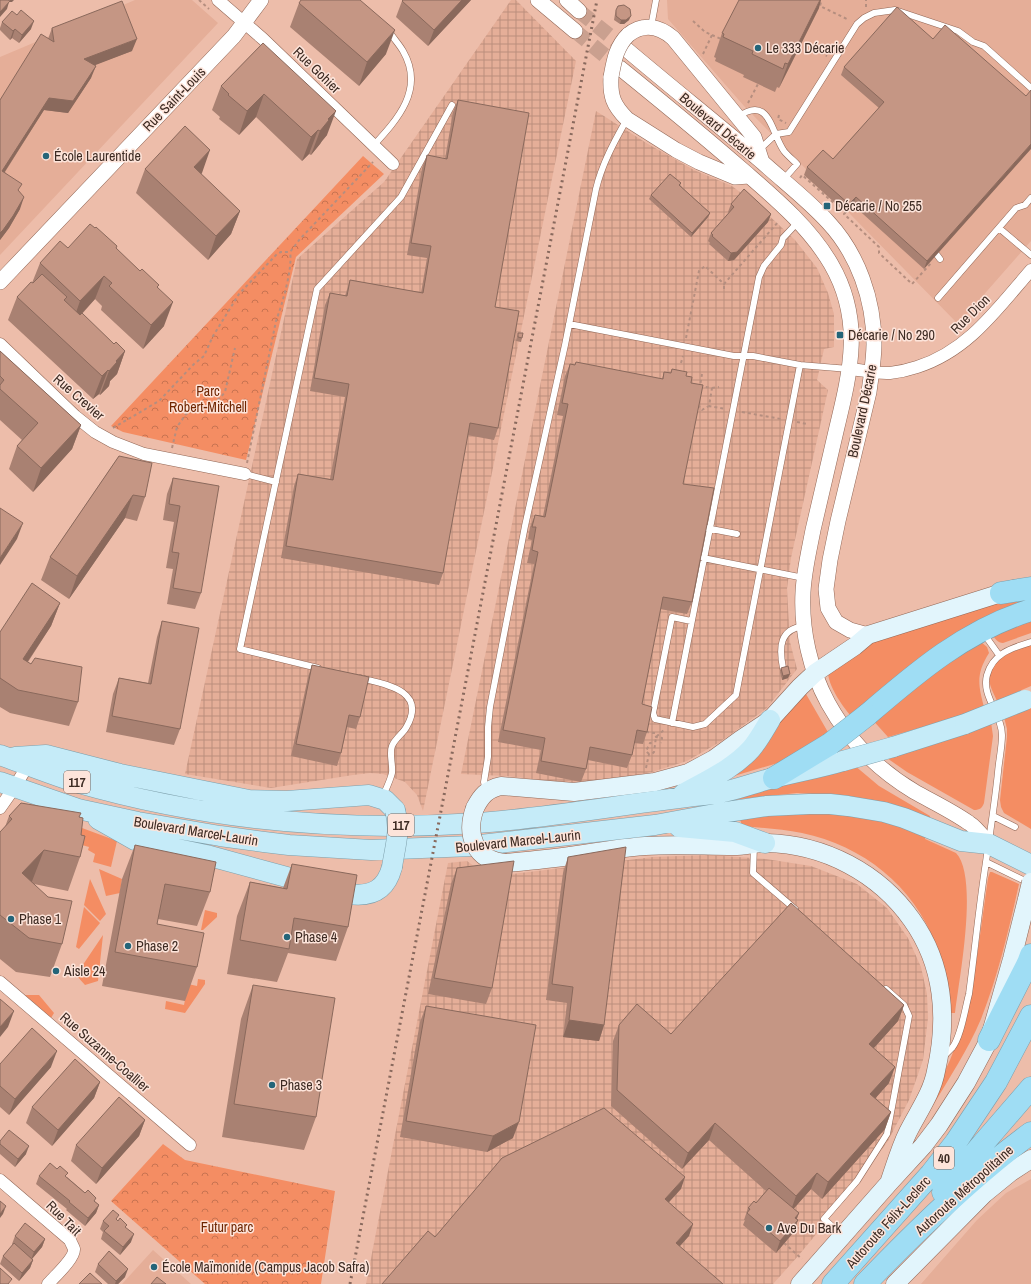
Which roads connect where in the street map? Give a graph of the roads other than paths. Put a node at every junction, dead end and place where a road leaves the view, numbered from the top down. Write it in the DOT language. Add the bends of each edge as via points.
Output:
graph roads {
  1 [pos="218,0"];
  2 [pos="261,0"];
  3 [pos="538,0"];
  4 [pos="567,0"];
  5 [pos="656,0"];
  6 [pos="579,11"];
  7 [pos="245,23"];
  8 [pos="385,27"];
  9 [pos="651,27"];
  10 [pos="575,31"];
  11 [pos="627,42"];
  12 [pos="620,68"];
  13 [pos="1031,88"];
  14 [pos="452,105"];
  15 [pos="741,111"];
  16 [pos="627,119"];
  17 [pos="776,134"];
  18 [pos="374,146"];
  19 [pos="758,156"];
  20 [pos="393,164"];
  21 [pos="749,176"];
  22 [pos="783,180"];
  23 [pos="1031,198"];
  24 [pos="798,222"];
  25 [pos="999,228"];
  26 [pos="1031,255"];
  27 [pos="1031,270"];
  28 [pos="0,282"];
  29 [pos="938,298"];
  30 [pos="569,324"];
  31 [pos="0,344"];
  32 [pos="743,356"];
  33 [pos="800,365"];
  34 [pos="850,369"];
  35 [pos="872,371"];
  36 [pos="246,469"];
  37 [pos="276,482"];
  38 [pos="707,528"];
  39 [pos="737,534"];
  40 [pos="703,558"];
  41 [pos="761,570"];
  42 [pos="804,578"];
  43 [pos="1031,582"];
  44 [pos="1031,588"];
  45 [pos="1001,593"];
  46 [pos="1031,610"];
  47 [pos="691,621"];
  48 [pos="804,626"];
  49 [pos="982,630"];
  50 [pos="868,635"];
  51 [pos="1031,642"];
  52 [pos="999,655"];
  53 [pos="783,668"];
  54 [pos="323,669"];
  55 [pos="815,673"];
  56 [pos="353,676"];
  57 [pos="1028,698"];
  58 [pos="770,720"];
  59 [pos="672,723"];
  60 [pos="3,756"];
  61 [pos="28,765"];
  62 [pos="774,778"];
  63 [pos="7,785"];
  64 [pos="486,792"];
  65 [pos="676,798"];
  66 [pos="388,804"];
  67 [pos="0,808"];
  68 [pos="78,809"];
  69 [pos="993,816"];
  70 [pos="655,825"];
  71 [pos="1015,827"];
  72 [pos="760,844"];
  73 [pos="987,853"];
  74 [pos="1031,864"];
  75 [pos="1030,888"];
  76 [pos="803,916"];
  77 [pos="1031,955"];
  78 [pos="0,982"];
  79 [pos="884,987"];
  80 [pos="1031,1016"];
  81 [pos="989,1040"];
  82 [pos="939,1061"];
  83 [pos="1031,1088"];
  84 [pos="1031,1133"];
  85 [pos="190,1145"];
  86 [pos="1031,1159"];
  87 [pos="0,1180"];
  88 [pos="889,1182"];
  89 [pos="842,1235"];
  90 [pos="899,1248"];
  91 [pos="48,1284"];
  92 [pos="800,1284"];
  93 [pos="833,1284"];
  94 [pos="865,1284"];
  95 [pos="896,1284"];
  1 -- 7 [label="street, Rue Gohier"];
  2 -- 7 [label="street, Rue Saint-Louis"];
  3 -- 10 [label="street"];
  4 -- 6 [label="street"];
  5 -- 9 [label="lane"];
  7 -- 18 [label="street, Rue Gohier"];
  7 -- 28 [label="street, Rue Saint-Louis"];
  8 -- 18 [label="lane" via="406,58 411,76 410,88 399,116"];
  9 -- 11 [label="street" via="642,28"];
  9 -- 15 [label="street" via="676,41"];
  11 -- 16 [label="street, bridge" via="619,45 610,87 615,104"];
  11 -- 19 [label="street, Boulevard Décarie"];
  12 -- 21 [label="street, Boulevard Décarie"];
  13 -- 17 [label="lane" via="984,46 973,42 958,30 895,10 874,13 858,24 789,132"];
  14 -- 37 [label="lane" via="401,197 317,289"];
  15 -- 17 [label="lane" via="760,111 769,118"];
  15 -- 19 [label="street" via="754,137"];
  16 -- 21 [label="street" via="699,162 735,177"];
  16 -- 30 [label="lane" via="607,154 599,177"];
  17 -- 19 [label="lane"];
  17 -- 22 [label="lane" via="784,150 797,164"];
  18 -- 20 [label="street, Rue Gohier"];
  19 -- 22 [label="street, Boulevard Décarie"];
  21 -- 24 [label="street, Boulevard Décarie"];
  22 -- 35 [label="street, Boulevard Décarie" via="828,221 855,261 868,295 872,316"];
  23 -- 25 [label="lane" via="1016,208"];
  24 -- 32 [label="lane" via="783,238 781,245 761,272"];
  24 -- 34 [label="street, Boulevard Décarie" via="828,258 845,296 851,330"];
  25 -- 26 [label="lane"];
  25 -- 29 [label="lane"];
  27 -- 35 [label="street, Rue Dion" via="978,330 952,351 911,369 890,373"];
  30 -- 32 [label="lane"];
  30 -- 64 [label="lane" via="490,707 484,782"];
  31 -- 36 [label="street, Rue Crevier" via="75,416 113,442 144,454"];
  32 -- 33 [label="lane"];
  32 -- 38 [label="lane" via="734,410"];
  33 -- 34 [label="lane"];
  33 -- 41 [label="lane"];
  34 -- 35 [label="street, Rue Dion"];
  34 -- 42 [label="street, Boulevard Décarie"];
  35 -- 50 [label="street, Boulevard Décarie" via="838,521 826,589 828,608 836,622 850,630"];
  36 -- 37 [label="lane"];
  37 -- 54 [label="lane" via="240,649"];
  38 -- 39 [label="lane"];
  38 -- 40 [label="lane"];
  40 -- 41 [label="lane"];
  40 -- 47 [label="lane"];
  41 -- 42 [label="lane"];
  41 -- 59 [label="lane" via="736,695 705,724 693,727"];
  42 -- 48 [label="street, Boulevard Décarie"];
  43 -- 45 [label="main road"];
  44 -- 45 [label="highway"];
  45 -- 50 [label="main road"];
  46 -- 49 [label="highway"];
  47 -- 59 [label="lane"];
  47 -- 59 [label="lane" via="672,617 653,713 655,719"];
  48 -- 53 [label="lane" via="790,630 782,642 780,653"];
  48 -- 55 [label="street, Boulevard Décarie" via="808,652"];
  49 -- 52 [label="lane"];
  49 -- 62 [label="highway, bridge" via="924,666 830,744"];
  50 -- 55 [label="main road"];
  51 -- 52 [label="lane"];
  52 -- 69 [label="lane" via="989,669 986,681 987,692 1002,735"];
  55 -- 58 [label="main road"];
  55 -- 73 [label="street, Boulevard Décarie" via="836,718 868,757 899,782 971,824"];
  56 -- 66 [label="lane" via="397,688 412,704 412,714 407,726 392,746"];
  57 -- 62 [label="main road, Boulevard Marcel-Laurin, bridge" via="966,724 893,747"];
  58 -- 64 [label="main road" via="714,759 688,773 665,780 574,792 501,786"];
  58 -- 65 [label="main road" via="752,748 734,764"];
  60 -- 61 [label="main road, Boulevard Marcel-Laurin / 117"];
  60 -- 66 [label="main road" via="46,756 249,800 287,801 368,795"];
  61 -- 63 [label="street"];
  61 -- 65 [label="main road, Boulevard Marcel-Laurin / 117" via="80,783 230,815 369,826 480,822"];
  62 -- 65 [label="main road, Boulevard Marcel-Laurin" via="723,792"];
  63 -- 67 [label="street"];
  63 -- 68 [label="main road, Boulevard Marcel-Laurin / 117"];
  64 -- 72 [label="main road, bridge" via="475,808 471,826 472,836 478,850 487,858 499,862 643,846"];
  66 -- 68 [label="main road, bridge" via="398,821 392,867 387,881 374,892 366,894 349,894 206,855 135,840"];
  68 -- 70 [label="main road, Boulevard Marcel-Laurin / 117" via="235,838 289,845 371,850 472,846"];
  69 -- 71 [label="lane"];
  69 -- 73 [label="lane"];
  70 -- 72 [label="main road" via="735,832"];
  70 -- 73 [label="main road, Boulevard Marcel-Laurin" via="767,806 830,804 884,812 924,825"];
  72 -- 76 [label="lane" via="753,873"];
  72 -- 82 [label="main road" via="811,850 851,865 882,886 908,915 926,942 938,977 943,1019"];
  73 -- 74 [label="main road, Boulevard Marcel-Laurin"];
  73 -- 75 [label="lane"];
  73 -- 82 [label="lane" via="966,1007 952,1048"];
  75 -- 81 [label="main road"];
  77 -- 81 [label="highway"];
  78 -- 85 [label="street, Rue Suzanne-Coallier"];
  79 -- 89 [label="lane" via="906,1007 908,1022 885,1138 857,1181 824,1219"];
  80 -- 93 [label="highway, Autoroute Félix-Leclerc / 40" via="996,1082 956,1142 924,1182"];
  81 -- 88 [label="main road" via="939,1125"];
  82 -- 88 [label="main road" via="932,1086 908,1133"];
  83 -- 90 [label="highway"];
  84 -- 90 [label="highway, Autoroute Métropolitaine / 40" via="994,1160"];
  86 -- 95 [label="main road" via="975,1202"];
  87 -- 91 [label="street, Rue Tait" via="73,1245 71,1258"];
  88 -- 89 [label="main road"];
  89 -- 92 [label="main road"];
  90 -- 94 [label="highway, Autoroute Félix-Leclerc / 40"];
}
